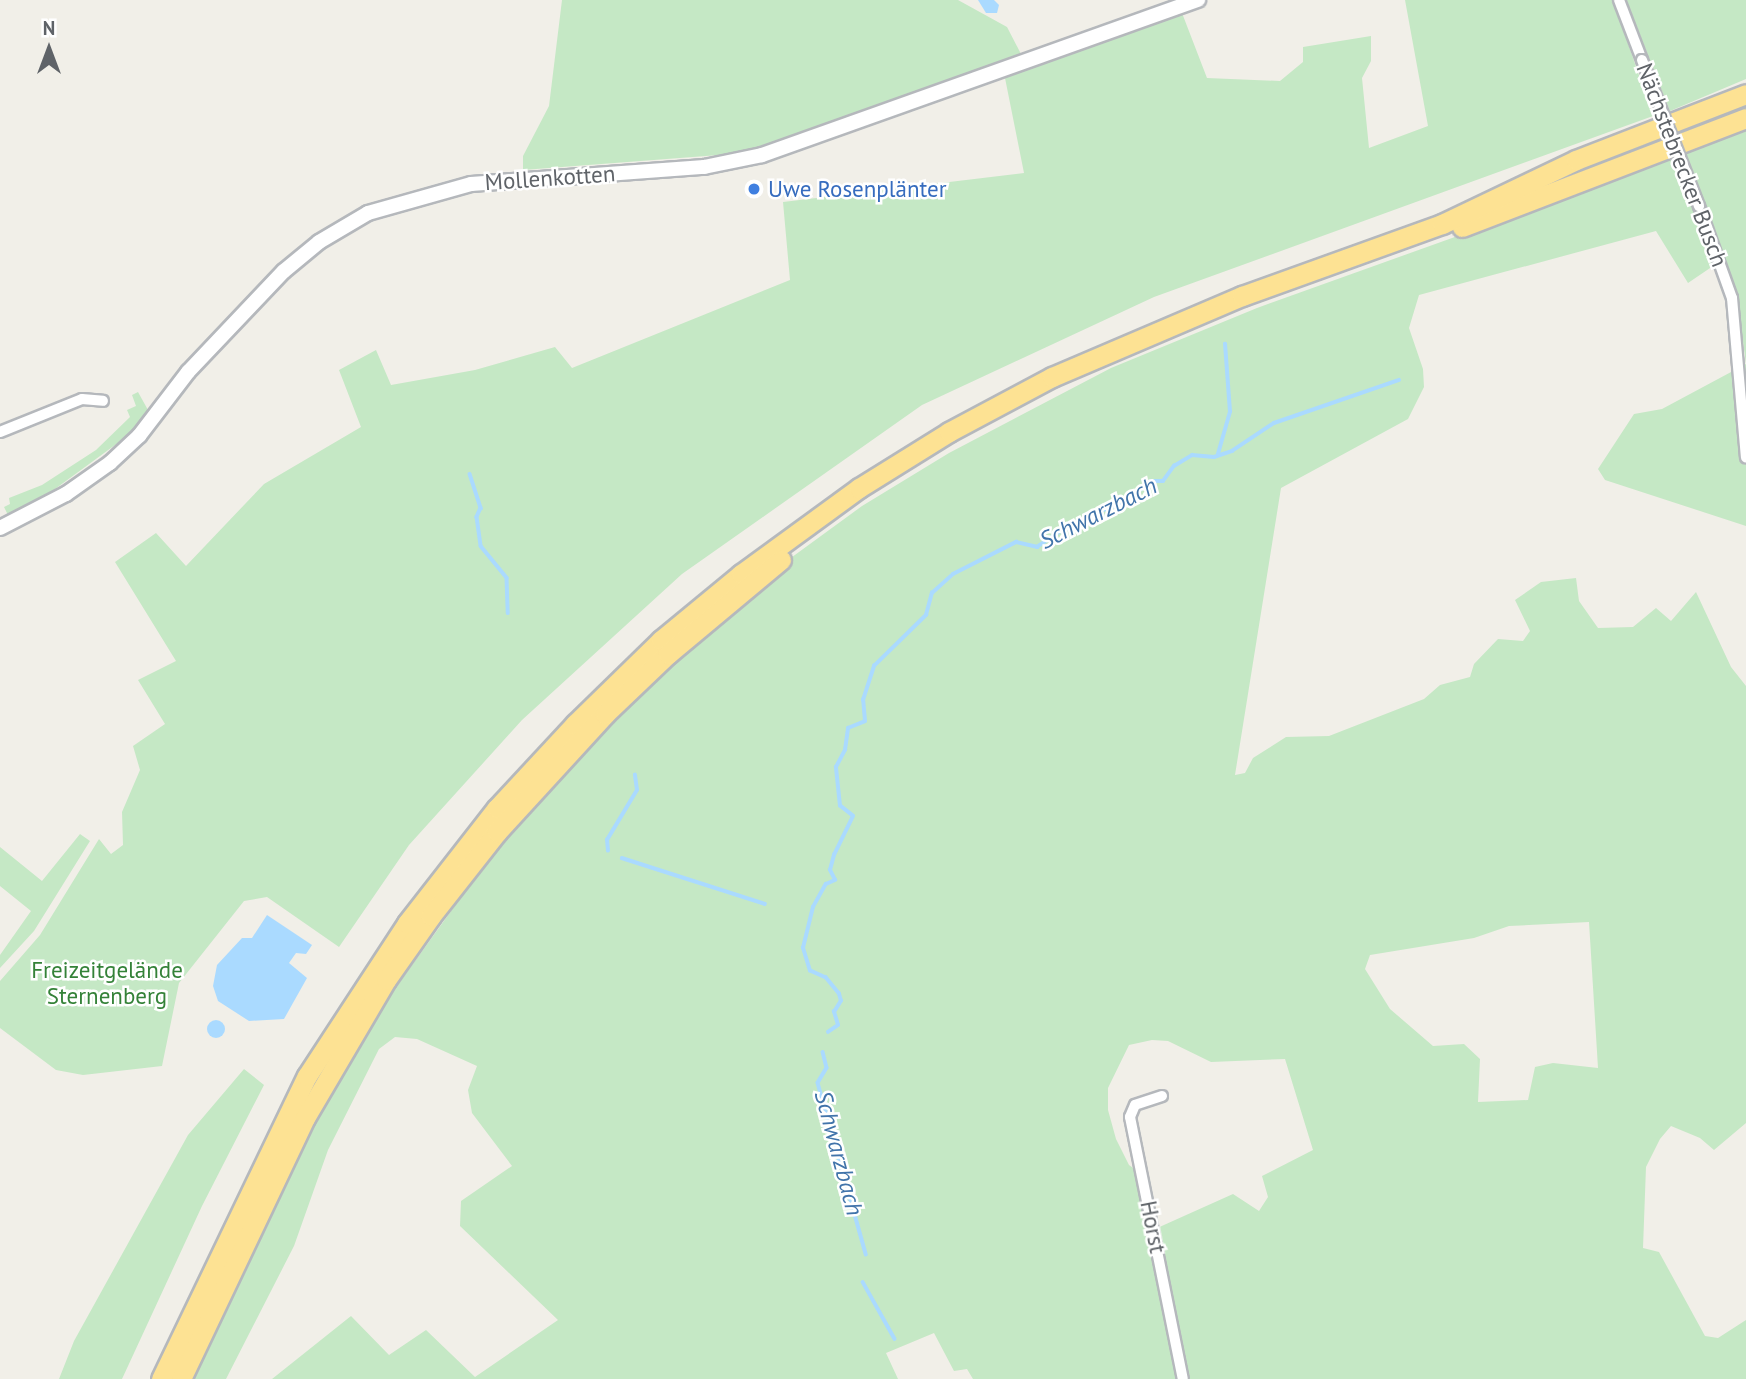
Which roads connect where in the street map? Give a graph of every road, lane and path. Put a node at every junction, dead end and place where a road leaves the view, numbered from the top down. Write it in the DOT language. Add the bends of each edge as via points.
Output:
graph roads {
  1 [pos="1198,0"];
  2 [pos="1619,0"];
  3 [pos="1746,94"];
  4 [pos="1746,118"];
  5 [pos="103,401"];
  6 [pos="0,432"];
  7 [pos="1746,457"];
  8 [pos="0,528"];
  9 [pos="1162,1096"];
  10 [pos="161,1379"];
  11 [pos="181,1379"];
  12 [pos="1183,1379"];
  1 -- 8 [label="main road, Mollenkotten" via="755,157 704,167 471,184 368,213 284,271 204,354 118,456 66,494"];
  2 -- 7 [label="street, Nächstebrecker Busch, bridge" via="1732,298"];
  3 -- 10 [label="highway" via="1576,160 1443,224 1229,301 1052,377 949,432 859,488 741,573 661,640 547,752 407,923 307,1076"];
  4 -- 11 [label="highway" via="1215,319 1079,378 920,464 732,598 605,714 497,832 431,916 386,980 305,1118"];
  5 -- 6 [label="street" via="82,399"];
  9 -- 12 [label="street, Horst" via="1135,1105 1129,1117"];
}
